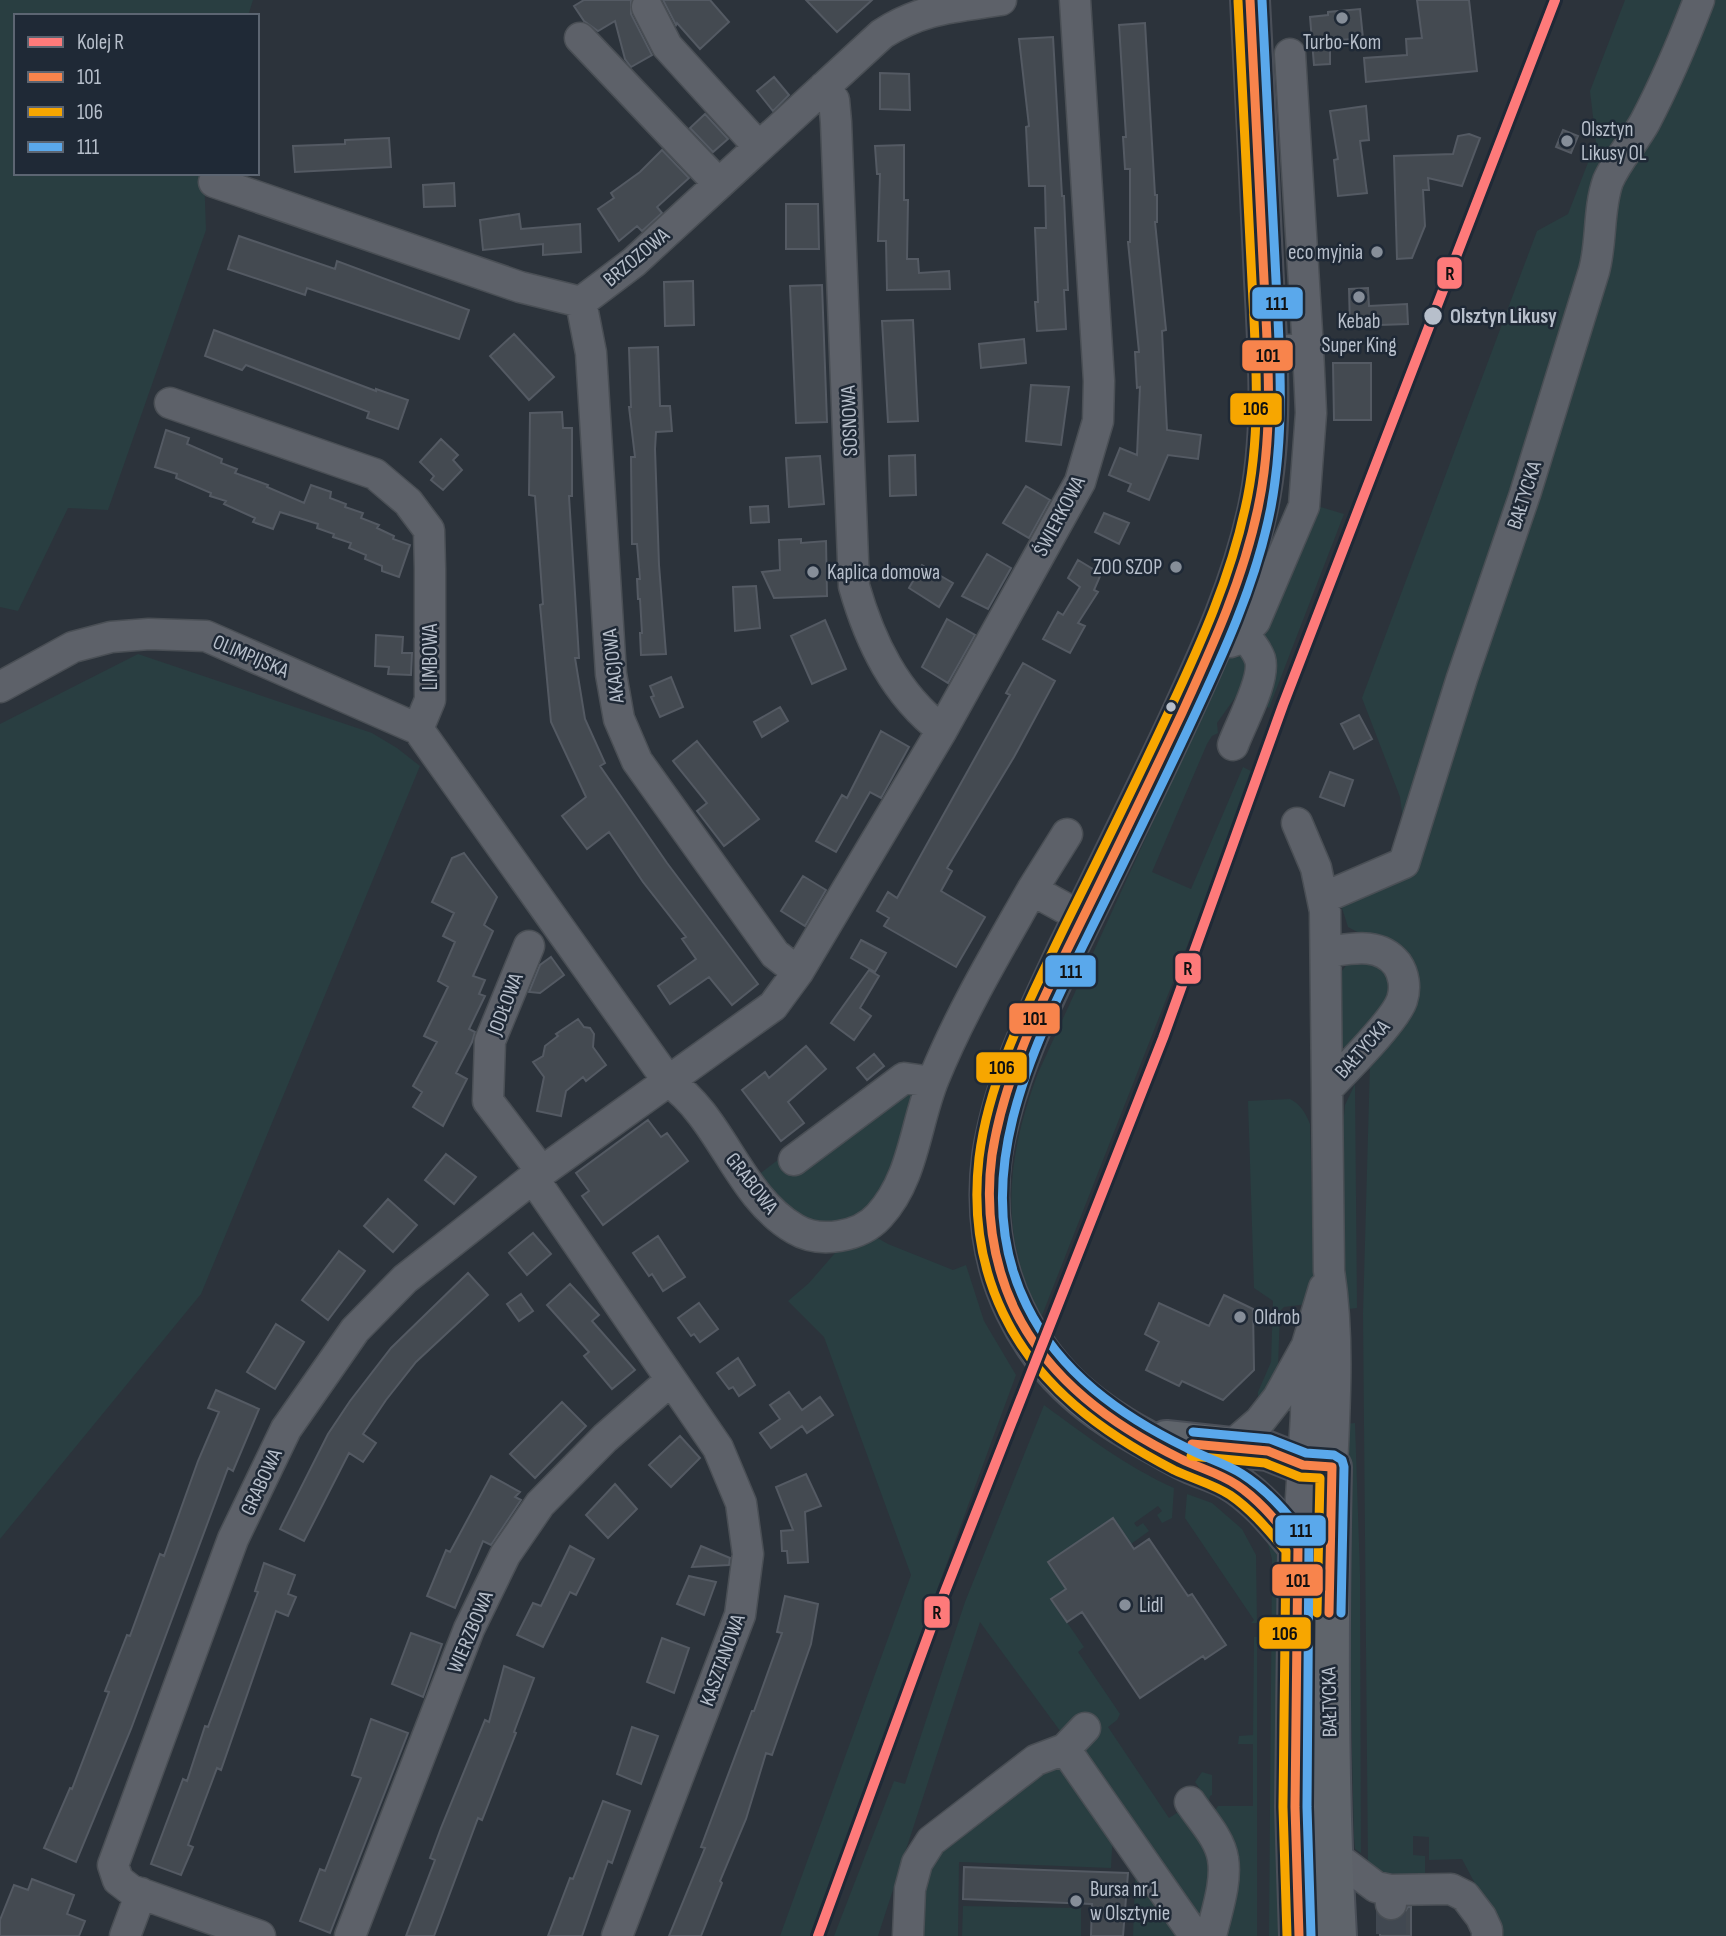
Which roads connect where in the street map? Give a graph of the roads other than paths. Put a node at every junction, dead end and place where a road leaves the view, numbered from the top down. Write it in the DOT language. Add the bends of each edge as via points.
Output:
graph roads {
  1 [pos="1001,0"];
  2 [pos="1075,0"];
  3 [pos="1250,0"];
  4 [pos="1699,0"];
  5 [pos="647,7"];
  6 [pos="897,10"];
  7 [pos="580,38"];
  8 [pos="1290,54"];
  9 [pos="824,88"];
  10 [pos="1276,143"];
  11 [pos="759,147"];
  12 [pos="214,182"];
  13 [pos="719,184"];
  14 [pos="581,302"];
  15 [pos="1308,349"];
  16 [pos="1268,351"];
  17 [pos="170,404"];
  18 [pos="1230,637"];
  19 [pos="0,687"];
  20 [pos="418,729"];
  21 [pos="942,730"];
  22 [pos="1233,745"];
  23 [pos="1297,824"];
  24 [pos="1067,834"];
  25 [pos="1032,890"];
  26 [pos="1323,898"];
  27 [pos="1083,918"];
  28 [pos="528,946"];
  29 [pos="1326,952"];
  30 [pos="798,972"];
  31 [pos="668,1082"];
  32 [pos="932,1082"];
  33 [pos="1328,1088"];
  34 [pos="794,1160"];
  35 [pos="538,1175"];
  36 [pos="1329,1271"];
  37 [pos="1307,1345"];
  38 [pos="671,1380"];
  39 [pos="1230,1463"];
  40 [pos="1317,1466"];
  41 [pos="1298,1547"];
  42 [pos="1190,1802"];
  43 [pos="1332,1854"];
  44 [pos="141,1894"];
  45 [pos="125,1936"];
  46 [pos="260,1936"];
  47 [pos="350,1936"];
  48 [pos="617,1936"];
  49 [pos="908,1936"];
  50 [pos="1195,1936"];
  51 [pos="1211,1936"];
  52 [pos="1299,1936"];
  53 [pos="1337,1936"];
  54 [pos="1487,1936"];
  1 -- 6 [label="street, BRZOZOWA" via="927,11"];
  2 -- 21 [label="street, ŚWIERKOWA" via="1098,421 1080,482"];
  3 -- 10 [label="main road"];
  4 -- 26 [label="street, BAŁTYCKA" via="1671,72 1609,180 1594,271 1404,863"];
  5 -- 11 [label="street" via="667,46"];
  6 -- 9 [label="street, BRZOZOWA" via="882,34"];
  7 -- 13 [label="street"];
  8 -- 10 [label="street"];
  9 -- 11 [label="street, BRZOZOWA"];
  9 -- 21 [label="street, SOSNOWA" via="834,100 836,121 855,586 879,655 922,715"];
  10 -- 15 [label="street"];
  10 -- 16 [label="main road"];
  11 -- 13 [label="street, BRZOZOWA"];
  12 -- 14 [label="street" via="520,288"];
  13 -- 14 [label="street, BRZOZOWA" via="634,262"];
  14 -- 30 [label="street, AKACJOWA" via="590,353 611,674 619,719 645,773 775,954"];
  15 -- 16 [label="street"];
  15 -- 18 [label="street" via="1311,412 1304,506 1255,621"];
  16 -- 18 [label="main road" via="1265,473"];
  17 -- 20 [label="street, LIMBOWA" via="375,474 408,502 429,530 430,700"];
  18 -- 22 [label="street" via="1260,657 1261,666"];
  18 -- 27 [label="main road" via="1150,781"];
  19 -- 20 [label="street, OLIMPIJSKA" via="74,648 111,637 206,636"];
  20 -- 31 [label="street"];
  21 -- 30 [label="street, ŚWIERKOWA"];
  23 -- 26 [label="street"];
  24 -- 25 [label="street, GRABOWA"];
  25 -- 27 [label="street"];
  25 -- 32 [label="street, GRABOWA" via="960,1018"];
  26 -- 29 [label="street, BAŁTYCKA"];
  27 -- 39 [label="main road" via="1023,1048 1002,1114 992,1156 994,1243 1009,1296 1031,1339 1061,1379 1097,1410 1186,1462"];
  28 -- 35 [label="street, JODŁOWA" via="490,1041 488,1101"];
  29 -- 33 [label="street, BAŁTYCKA"];
  29 -- 33 [label="street, BAŁTYCKA" via="1359,947 1382,951 1399,967 1404,989 1397,1009"];
  30 -- 31 [label="street, GRABOWA" via="773,1006"];
  31 -- 32 [label="street, GRABOWA" via="690,1100 766,1205 798,1231 821,1237 860,1230 877,1219 892,1200 905,1174"];
  31 -- 35 [label="street, GRABOWA"];
  32 -- 34 [label="street" via="904,1078"];
  33 -- 36 [label="street, BAŁTYCKA"];
  35 -- 38 [label="street, KASZTANOWA"];
  35 -- 44 [label="street, GRABOWA" via="405,1279 363,1321 286,1429 233,1539 113,1865 122,1884"];
  36 -- 37 [label="street, BAŁTYCKA"];
  36 -- 40 [label="street, BAŁTYCKA" via="1334,1416"];
  37 -- 39 [label="street, BAŁTYCKA" via="1278,1398"];
  37 -- 40 [label="street, BAŁTYCKA"];
  38 -- 47 [label="street, WIERZBOWA" via="540,1504 505,1555 469,1629"];
  38 -- 48 [label="street, KASZTANOWA" via="718,1448 741,1503 748,1554 740,1615"];
  39 -- 40 [label="main road" via="1265,1475"];
  39 -- 41 [label="main road"];
  40 -- 41 [label="street, BAŁTYCKA"];
  40 -- 43 [label="main road, BAŁTYCKA"];
  41 -- 52 [label="main road, BAŁTYCKA" via="1295,1807"];
  42 -- 51 [label="street" via="1223,1858"];
  43 -- 53 [label="main road, BAŁTYCKA"];
  43 -- 54 [label="street" via="1390,1897 1451,1889 1465,1896 1481,1917"];
  44 -- 45 [label="street"];
  44 -- 46 [label="street, GRABOWA"];
  49 -- 50 [label="street" via="910,1889 917,1863 931,1841 1035,1760 1075,1739"];
}
